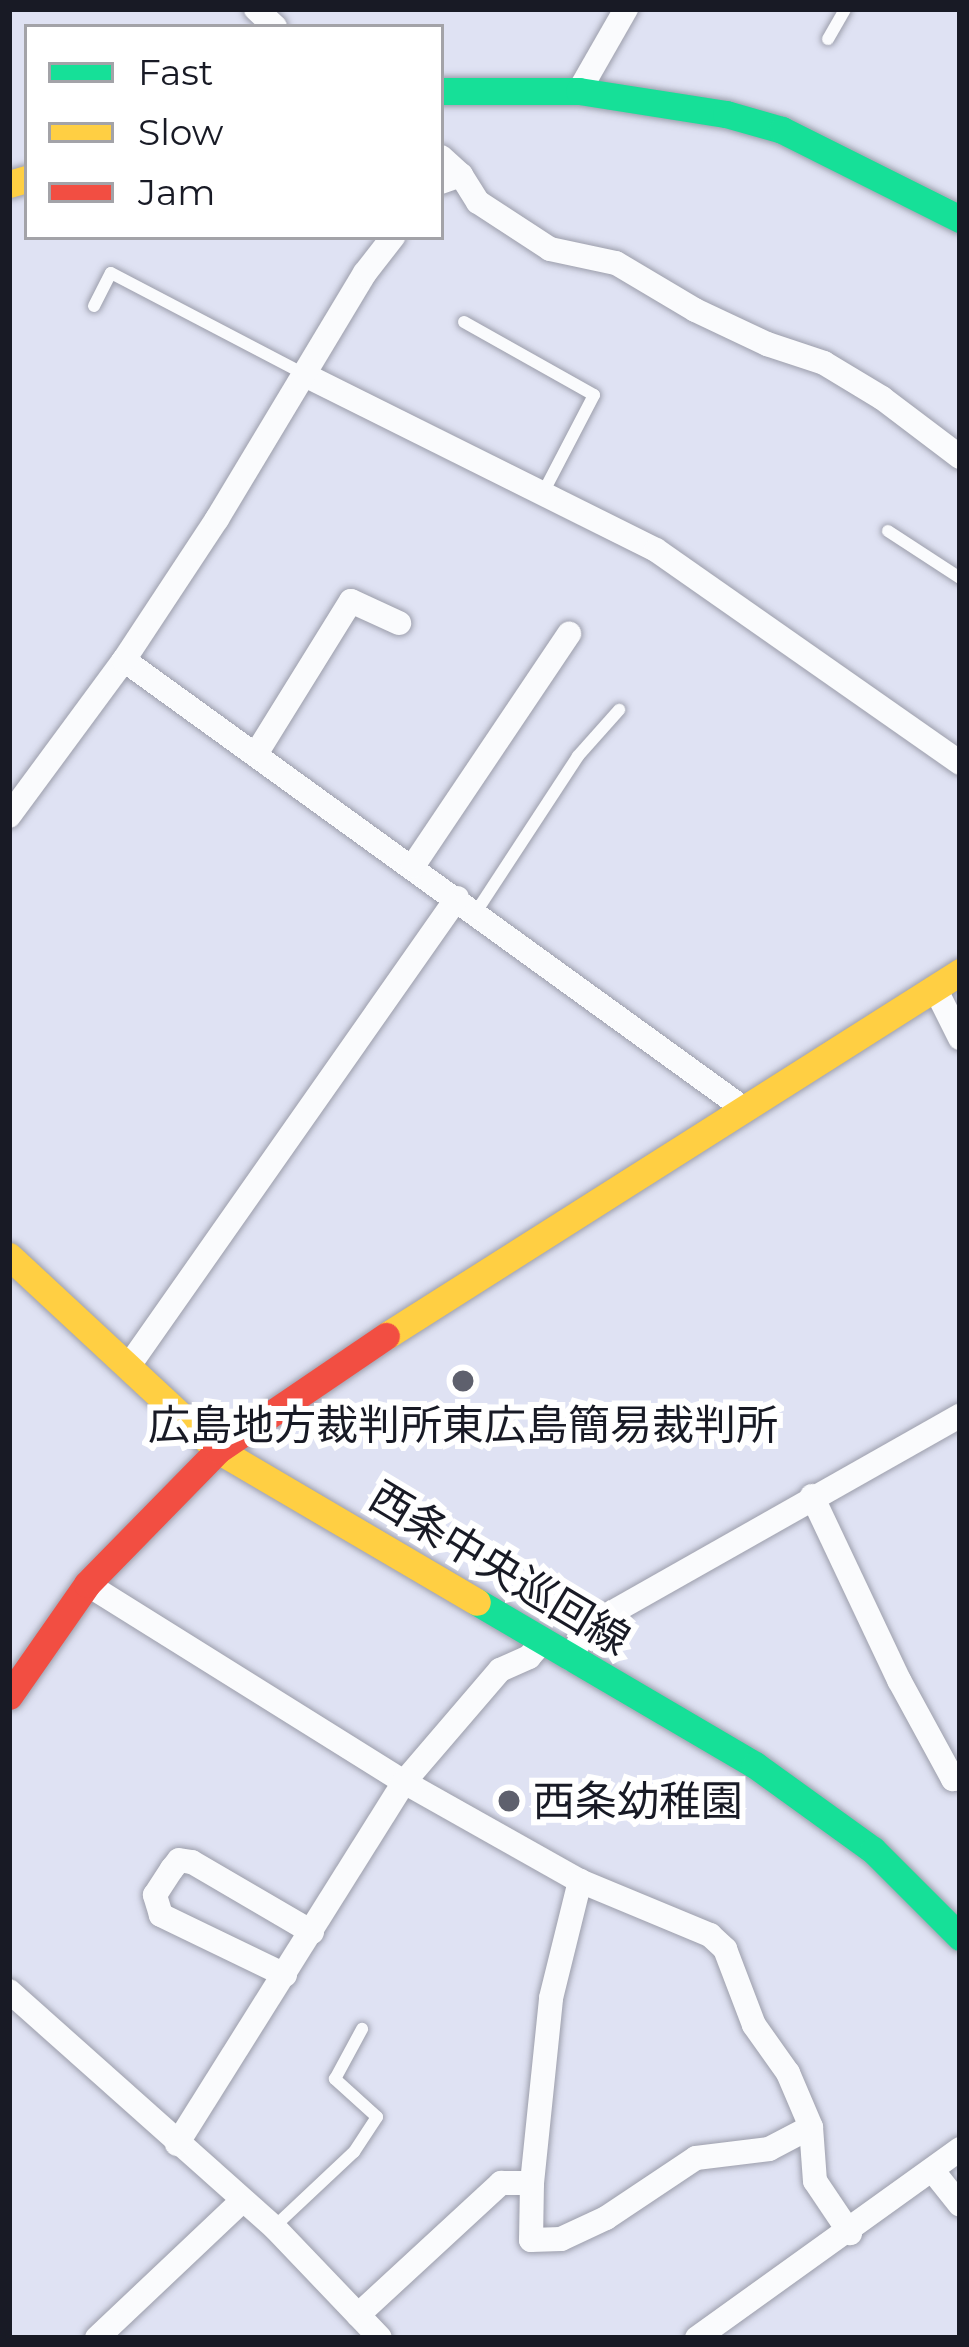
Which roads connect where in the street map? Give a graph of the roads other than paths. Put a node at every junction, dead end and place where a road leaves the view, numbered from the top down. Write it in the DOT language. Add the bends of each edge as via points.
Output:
graph roads {
  1 [pos="626,9"];
  2 [pos="844,9"];
  3 [pos="828,39"];
  4 [pos="444,91"];
  5 [pos="579,92"];
  6 [pos="451,178"];
  7 [pos="960,219"];
  8 [pos="391,240"];
  9 [pos="94,306"];
  10 [pos="464,322"];
  11 [pos="305,375"];
  12 [pos="960,457"];
  13 [pos="542,494"];
  14 [pos="888,531"];
  15 [pos="960,578"];
  16 [pos="399,623"];
  17 [pos="569,634"];
  18 [pos="124,660"];
  19 [pos="619,710"];
  20 [pos="256,754"];
  21 [pos="960,763"];
  22 [pos="9,816"];
  23 [pos="413,866"];
  24 [pos="467,905"];
  25 [pos="960,972"];
  26 [pos="934,988"];
  27 [pos="960,1038"];
  28 [pos="743,1108"];
  29 [pos="9,1256"];
  30 [pos="128,1366"];
  31 [pos="960,1416"];
  32 [pos="218,1450"];
  33 [pos="812,1496"];
  34 [pos="87,1584"];
  35 [pos="543,1641"];
  36 [pos="571,1658"];
  37 [pos="11,1687"];
  38 [pos="960,1775"];
  39 [pos="404,1782"];
  40 [pos="580,1881"];
  41 [pos="312,1932"];
  42 [pos="960,1937"];
  43 [pos="285,1975"];
  44 [pos="9,1990"];
  45 [pos="362,2029"];
  46 [pos="811,2127"];
  47 [pos="177,2144"];
  48 [pos="960,2150"];
  49 [pos="933,2171"];
  50 [pos="532,2183"];
  51 [pos="242,2201"];
  52 [pos="960,2205"];
  53 [pos="274,2227"];
  54 [pos="850,2233"];
  55 [pos="358,2314"];
  56 [pos="97,2338"];
  57 [pos="380,2338"];
  58 [pos="697,2338"];
  1 -- 5 [label="street"];
  2 -- 3 [label="lane"];
  4 -- 5 [label="street"];
  5 -- 7 [label="street" via="688,106 782,130"];
  6 -- 12 [label="street" via="550,249 616,262 695,310 824,363"];
  8 -- 11 [label="street"];
  9 -- 11 [label="lane" via="110,273"];
  10 -- 13 [label="lane" via="594,395"];
  11 -- 13 [label="street"];
  11 -- 18 [label="street"];
  13 -- 21 [label="street" via="656,550"];
  14 -- 15 [label="lane"];
  16 -- 20 [label="street" via="351,601"];
  17 -- 23 [label="street"];
  18 -- 20 [label="street"];
  18 -- 22 [label="street"];
  19 -- 24 [label="lane"];
  20 -- 23 [label="street"];
  23 -- 24 [label="street"];
  24 -- 28 [label="street"];
  24 -- 30 [label="street"];
  25 -- 26 [label="street"];
  26 -- 27 [label="street"];
  26 -- 28 [label="street"];
  28 -- 32 [label="street"];
  29 -- 30 [label="street, 西条中央巡回線"];
  30 -- 32 [label="street, 西条中央巡回線"];
  31 -- 33 [label="street"];
  32 -- 34 [label="street"];
  32 -- 35 [label="street, 西条中央巡回線"];
  33 -- 36 [label="street" via="597,1621"];
  33 -- 38 [label="street" via="899,1679 953,1778"];
  34 -- 37 [label="street"];
  34 -- 39 [label="street"];
  35 -- 36 [label="street, 西条中央巡回線"];
  35 -- 39 [label="street" via="500,1670"];
  36 -- 42 [label="street, 西条中央巡回線" via="755,1765 873,1850"];
  39 -- 40 [label="street"];
  39 -- 41 [label="street"];
  40 -- 46 [label="street" via="673,1916 725,1949 754,2025"];
  40 -- 50 [label="street" via="551,1998"];
  41 -- 43 [label="street"];
  41 -- 43 [label="street" via="192,1862 179,1860 164,1882 154,1904 161,1915"];
  43 -- 47 [label="street"];
  44 -- 47 [label="street"];
  45 -- 53 [label="lane" via="335,2079 376,2117 354,2152"];
  46 -- 50 [label="street" via="769,2149 696,2158 561,2239 531,2240"];
  46 -- 54 [label="street" via="814,2181"];
  47 -- 51 [label="street"];
  48 -- 49 [label="street"];
  49 -- 52 [label="street"];
  49 -- 54 [label="street"];
  50 -- 55 [label="street" via="501,2182"];
  51 -- 53 [label="street"];
  51 -- 56 [label="street"];
  53 -- 55 [label="street"];
  54 -- 58 [label="street"];
  55 -- 57 [label="street"];
}
